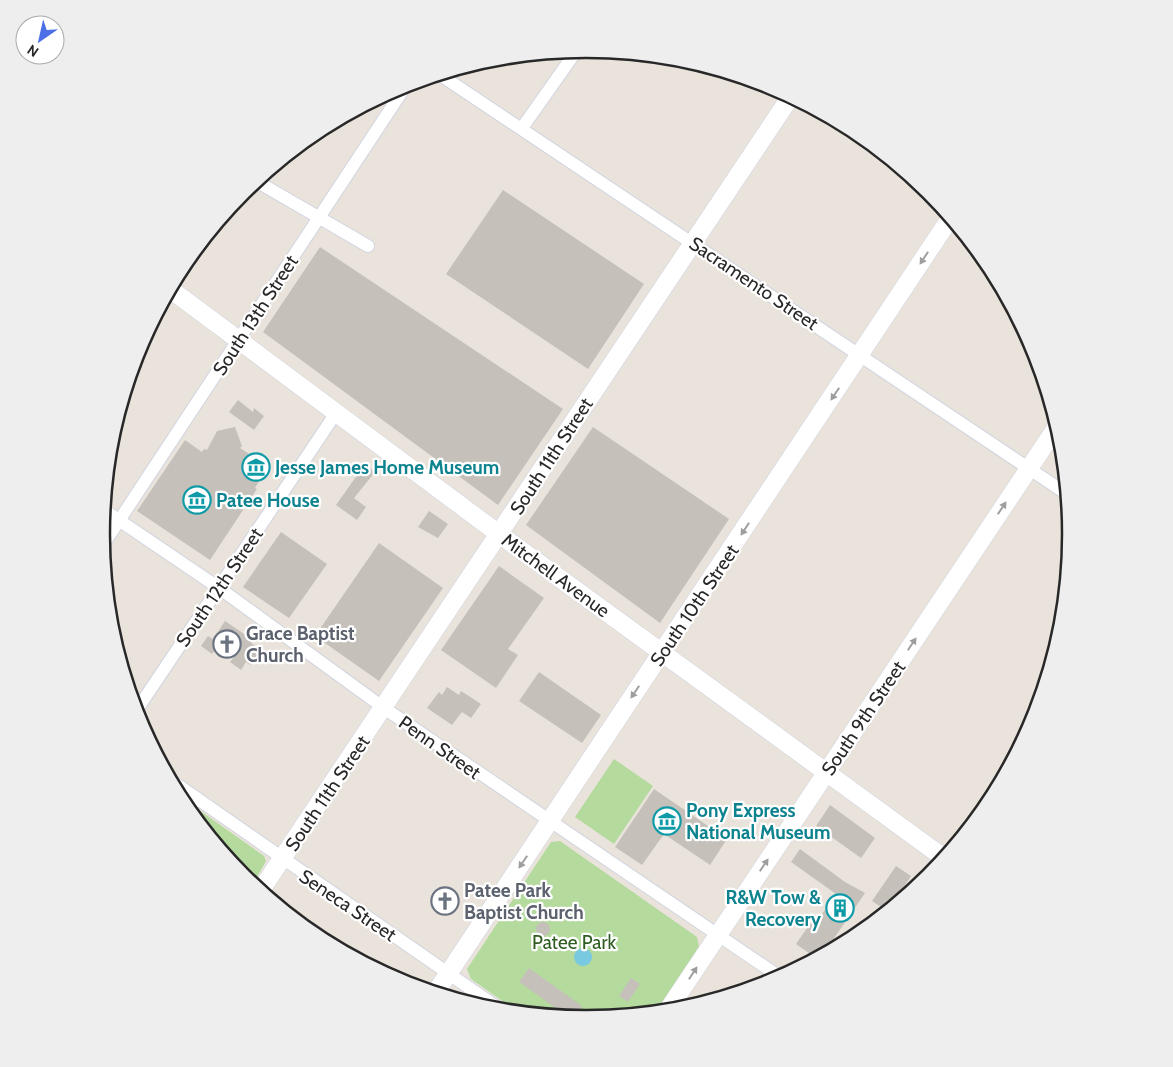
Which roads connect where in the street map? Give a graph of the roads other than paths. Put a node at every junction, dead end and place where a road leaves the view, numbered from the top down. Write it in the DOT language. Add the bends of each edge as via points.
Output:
graph roads {
  1 [pos="571,58"];
  2 [pos="447,79"];
  3 [pos="399,96"];
  4 [pos="787,102"];
  5 [pos="522,128"];
  6 [pos="263,185"];
  7 [pos="319,217"];
  8 [pos="947,223"];
  9 [pos="693,243"];
  10 [pos="368,246"];
  11 [pos="175,293"];
  12 [pos="239,340"];
  13 [pos="861,355"];
  14 [pos="336,413"];
  15 [pos="1052,435"];
  16 [pos="1029,468"];
  17 [pos="1060,489"];
  18 [pos="111,515"];
  19 [pos="120,521"];
  20 [pos="499,534"];
  21 [pos="110,535"];
  22 [pos="219,588"];
  23 [pos="663,652"];
  24 [pos="142,702"];
  25 [pos="384,708"];
  26 [pos="827,772"];
  27 [pos="186,790"];
  28 [pos="197,798"];
  29 [pos="194,802"];
  30 [pos="550,821"];
  31 [pos="938,854"];
  32 [pos="282,859"];
  33 [pos="265,884"];
  34 [pos="718,935"];
  35 [pos="772,972"];
  36 [pos="449,974"];
  37 [pos="440,986"];
  38 [pos="483,998"];
  39 [pos="674,1001"];
  1 -- 5 [label="street"];
  2 -- 5 [label="street, Sacramento Street"];
  3 -- 7 [label="street, South 13th Street"];
  4 -- 9 [label="main road, South 11th Street"];
  5 -- 9 [label="street, Sacramento Street"];
  6 -- 7 [label="street"];
  7 -- 10 [label="street"];
  7 -- 12 [label="street, South 13th Street"];
  8 -- 13 [label="main road, South 10th Street, one-way"];
  9 -- 13 [label="street, Sacramento Street"];
  9 -- 20 [label="main road, South 11th Street"];
  11 -- 12 [label="main road, Mitchell Avenue"];
  12 -- 14 [label="main road, Mitchell Avenue"];
  12 -- 19 [label="street, South 13th Street"];
  13 -- 16 [label="street, Sacramento Street"];
  13 -- 23 [label="main road, South 10th Street, one-way"];
  14 -- 20 [label="main road, Mitchell Avenue"];
  14 -- 22 [label="street, South 12th Street"];
  15 -- 16 [label="main road, South 9th Street"];
  16 -- 17 [label="street, Sacramento Street"];
  26 -- 16 [label="main road, South 9th Street, one-way"];
  18 -- 19 [label="street, Penn Street"];
  19 -- 21 [label="street, South 13th Street"];
  19 -- 22 [label="street, Penn Street"];
  20 -- 23 [label="main road, Mitchell Avenue"];
  20 -- 25 [label="main road, South 11th Street"];
  22 -- 24 [label="street, South 12th Street"];
  22 -- 25 [label="street, Penn Street"];
  23 -- 26 [label="main road, Mitchell Avenue"];
  23 -- 30 [label="main road, South 10th Street, one-way"];
  25 -- 30 [label="street, Penn Street"];
  25 -- 32 [label="main road, South 11th Street"];
  26 -- 31 [label="main road, Mitchell Avenue"];
  34 -- 26 [label="main road, South 9th Street, one-way"];
  27 -- 28 [label="street, Seneca Street"];
  28 -- 29 [label="street"];
  28 -- 32 [label="street, Seneca Street"];
  30 -- 34 [label="street, Penn Street"];
  30 -- 36 [label="main road, South 10th Street, one-way"];
  32 -- 33 [label="main road, South 11th Street"];
  32 -- 36 [label="street, Seneca Street"];
  34 -- 35 [label="street, Penn Street"];
  39 -- 34 [label="main road, South 9th Street, one-way"];
  36 -- 37 [label="main road, South 10th Street"];
  36 -- 38 [label="street, Seneca Street"];
}
